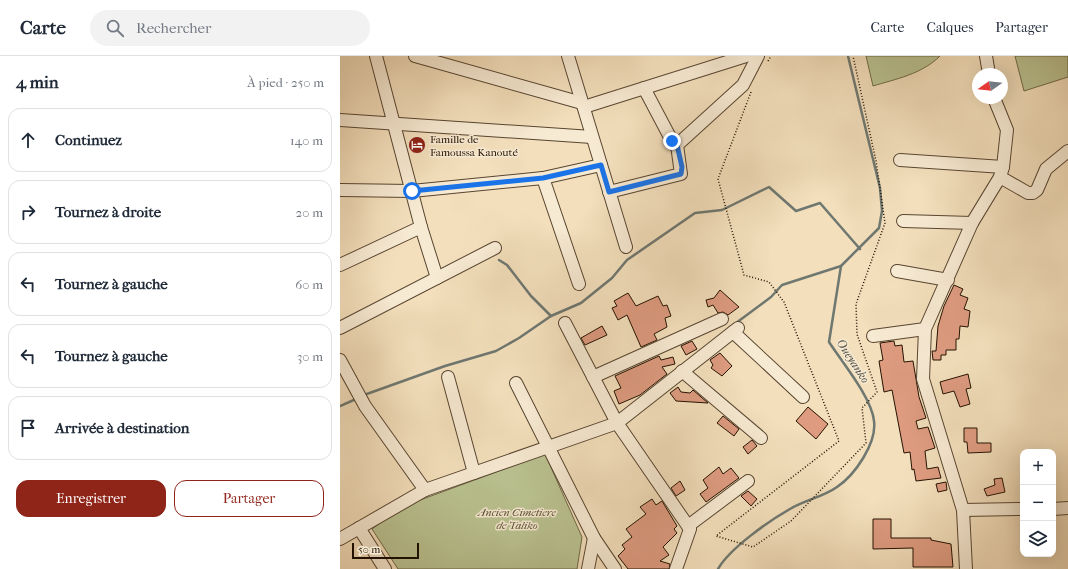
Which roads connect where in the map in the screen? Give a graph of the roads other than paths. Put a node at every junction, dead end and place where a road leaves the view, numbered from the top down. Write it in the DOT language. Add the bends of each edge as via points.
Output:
graph roads {
  1 [pos="376,56"];
  2 [pos="415,56"];
  3 [pos="568,56"];
  4 [pos="746,56"];
  5 [pos="986,56"];
  6 [pos="762,59"];
  7 [pos="439,60"];
  8 [pos="988,68"];
  9 [pos="644,88"];
  10 [pos="996,104"];
  11 [pos="583,105"];
  12 [pos="340,120"];
  13 [pos="395,125"];
  14 [pos="592,136"];
  15 [pos="677,145"];
  16 [pos="1068,151"];
  17 [pos="900,160"];
  18 [pos="601,165"];
  19 [pos="1001,172"];
  20 [pos="543,178"];
  21 [pos="340,190"];
  22 [pos="412,191"];
  23 [pos="609,192"];
  24 [pos="904,221"];
  25 [pos="972,224"];
  26 [pos="421,227"];
  27 [pos="626,247"];
  28 [pos="495,248"];
  29 [pos="340,265"];
  30 [pos="897,271"];
  31 [pos="437,278"];
  32 [pos="948,280"];
  33 [pos="579,284"];
  34 [pos="722,319"];
  35 [pos="565,323"];
  36 [pos="340,328"];
  37 [pos="925,329"];
  38 [pos="873,336"];
  39 [pos="340,360"];
  40 [pos="682,371"];
  41 [pos="448,377"];
  42 [pos="593,377"];
  43 [pos="516,383"];
  44 [pos="803,397"];
  45 [pos="617,423"];
  46 [pos="761,438"];
  47 [pos="548,447"];
  48 [pos="474,473"];
  49 [pos="748,482"];
  50 [pos="425,490"];
  51 [pos="1068,508"];
  52 [pos="1020,509"];
  53 [pos="1056,509"];
  54 [pos="963,510"];
  55 [pos="688,526"];
  56 [pos="359,528"];
  57 [pos="594,538"];
  58 [pos="340,539"];
  59 [pos="385,569"];
  60 [pos="588,569"];
  61 [pos="615,569"];
  62 [pos="676,569"];
  63 [pos="966,569"];
  1 -- 13 [label="street"];
  2 -- 7 [label="street"];
  3 -- 11 [label="street"];
  4 -- 9 [label="street"];
  5 -- 8 [label="street"];
  6 -- 15 [label="street" via="743,85"];
  7 -- 11 [label="street"];
  9 -- 11 [label="street"];
  9 -- 15 [label="street" via="672,141"];
  10 -- 19 [label="street" via="1007,130"];
  11 -- 14 [label="street"];
  12 -- 13 [label="street"];
  13 -- 14 [label="street"];
  13 -- 22 [label="street"];
  14 -- 18 [label="street"];
  15 -- 23 [label="street" via="681,174"];
  16 -- 19 [label="street" via="1046,169 1037,190 1033,193 1028,193"];
  17 -- 19 [label="street"];
  18 -- 20 [label="street"];
  18 -- 23 [label="street"];
  19 -- 25 [label="street"];
  20 -- 22 [label="street"];
  20 -- 33 [label="street"];
  21 -- 22 [label="street"];
  22 -- 26 [label="street"];
  23 -- 27 [label="street"];
  24 -- 25 [label="street"];
  25 -- 32 [label="street"];
  26 -- 29 [label="street"];
  26 -- 31 [label="street"];
  28 -- 31 [label="street"];
  30 -- 32 [label="street"];
  31 -- 36 [label="street"];
  32 -- 37 [label="street"];
  34 -- 42 [label="street"];
  35 -- 42 [label="street"];
  37 -- 38 [label="street"];
  37 -- 54 [label="street" via="923,379"];
  39 -- 50 [label="street" via="365,406"];
  40 -- 44 [label="street" via="736,330"];
  40 -- 45 [label="street"];
  40 -- 46 [label="street"];
  41 -- 48 [label="street"];
  42 -- 45 [label="street"];
  43 -- 47 [label="street"];
  45 -- 47 [label="street"];
  45 -- 55 [label="street"];
  47 -- 48 [label="street"];
  47 -- 57 [label="street"];
  48 -- 50 [label="street"];
  49 -- 55 [label="street"];
  50 -- 56 [label="street"];
  51 -- 53 [label="street"];
  52 -- 54 [label="street"];
  54 -- 63 [label="street"];
  55 -- 62 [label="street" via="690,529"];
  56 -- 58 [label="street"];
  56 -- 59 [label="street"];
  57 -- 60 [label="street"];
  57 -- 61 [label="street"];
}
